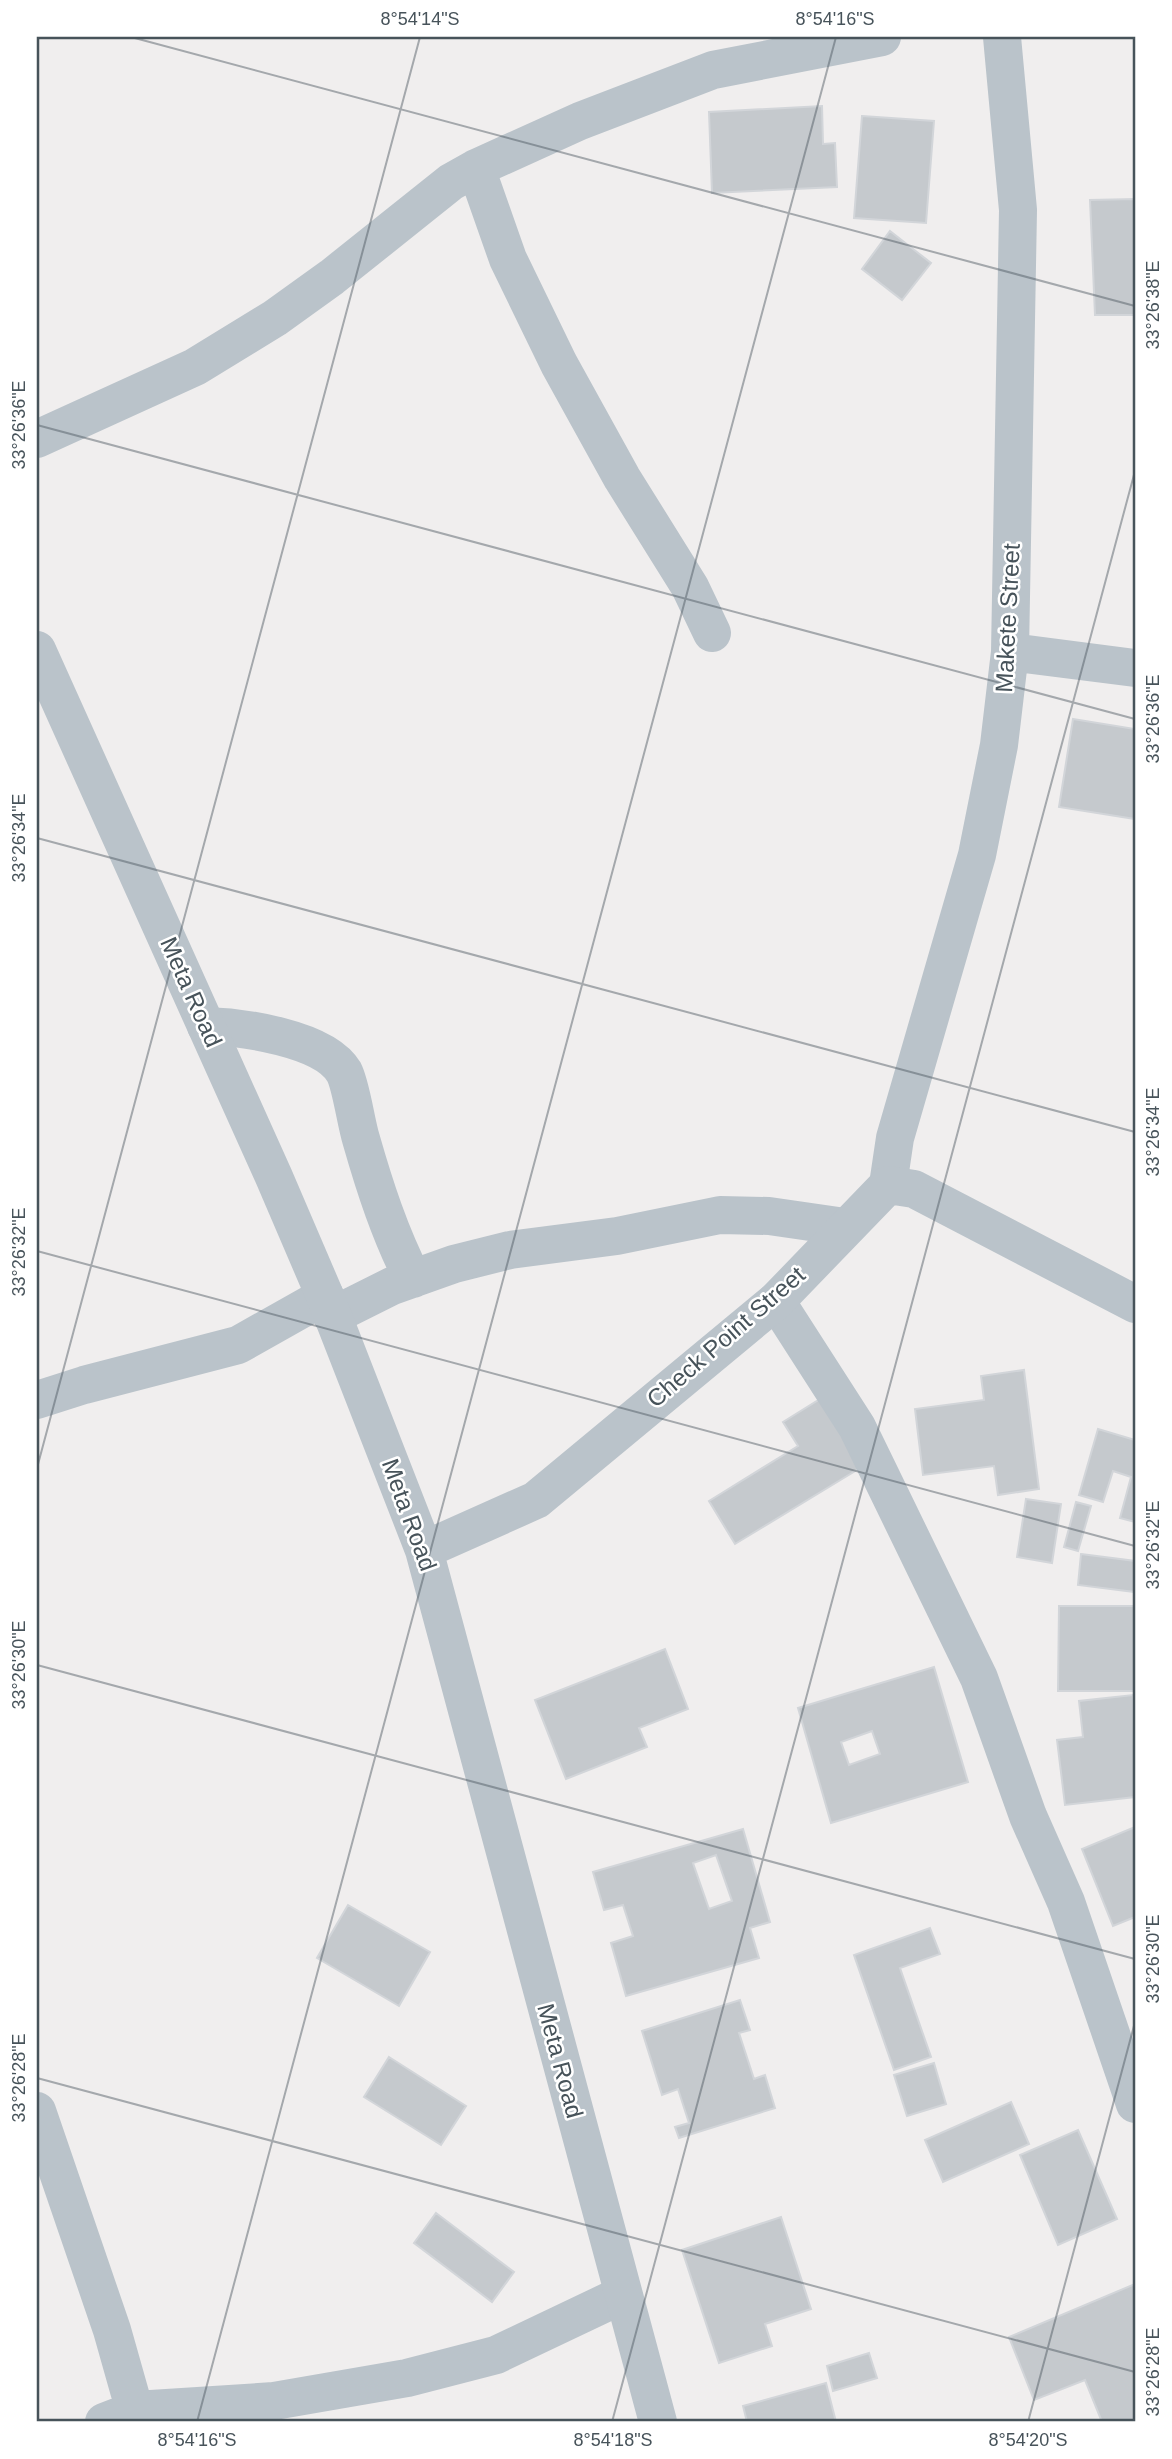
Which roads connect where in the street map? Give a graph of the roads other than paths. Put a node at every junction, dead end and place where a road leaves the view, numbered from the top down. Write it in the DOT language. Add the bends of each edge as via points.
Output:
graph roads {
  1 [pos="882,37"];
  2 [pos="1002,37"];
  3 [pos="476,168"];
  4 [pos="37,439"];
  5 [pos="712,633"];
  6 [pos="37,650"];
  7 [pos="1010,652"];
  8 [pos="1135,668"];
  9 [pos="206,1026"];
  10 [pos="888,1185"];
  11 [pos="845,1227"];
  12 [pos="413,1279"];
  13 [pos="776,1301"];
  14 [pos="1135,1304"];
  15 [pos="329,1306"];
  16 [pos="37,1400"];
  17 [pos="424,1549"];
  18 [pos="1135,2105"];
  19 [pos="37,2111"];
  20 [pos="622,2295"];
  21 [pos="126,2418"];
  22 [pos="659,2422"];
  1 -- 3 [label="street" via="713,70 580,121"];
  2 -- 7 [label="street, Makete Street" via="1018,210"];
  3 -- 4 [label="street" via="451,182 275,318 195,367"];
  3 -- 5 [label="street" via="508,259 559,364 690,587"];
  6 -- 9 [label="street, Meta Road"];
  7 -- 8 [label="street"];
  7 -- 10 [label="street, Makete Street" via="999,745 977,855 895,1138"];
  9 -- 12 [label="street" via="277,1035 324,1054 344,1072 374,1184"];
  9 -- 15 [label="street, Meta Road"];
  10 -- 11 [label="street, Check Point Street"];
  10 -- 14 [label="street" via="914,1189"];
  11 -- 12 [label="street" via="769,1216 720,1215 617,1237 510,1250"];
  11 -- 13 [label="street, Check Point Street"];
  12 -- 15 [label="street"];
  13 -- 17 [label="street, Check Point Street" via="536,1500"];
  13 -- 18 [label="street" via="856,1427 979,1678 1028,1816 1066,1902"];
  15 -- 16 [label="street" via="238,1345"];
  15 -- 17 [label="street, Meta Road"];
  17 -- 20 [label="street, Meta Road"];
  19 -- 21 [label="street" via="112,2330"];
  20 -- 21 [label="street" via="496,2355 407,2378 274,2401"];
  20 -- 22 [label="street, Meta Road"];
}
